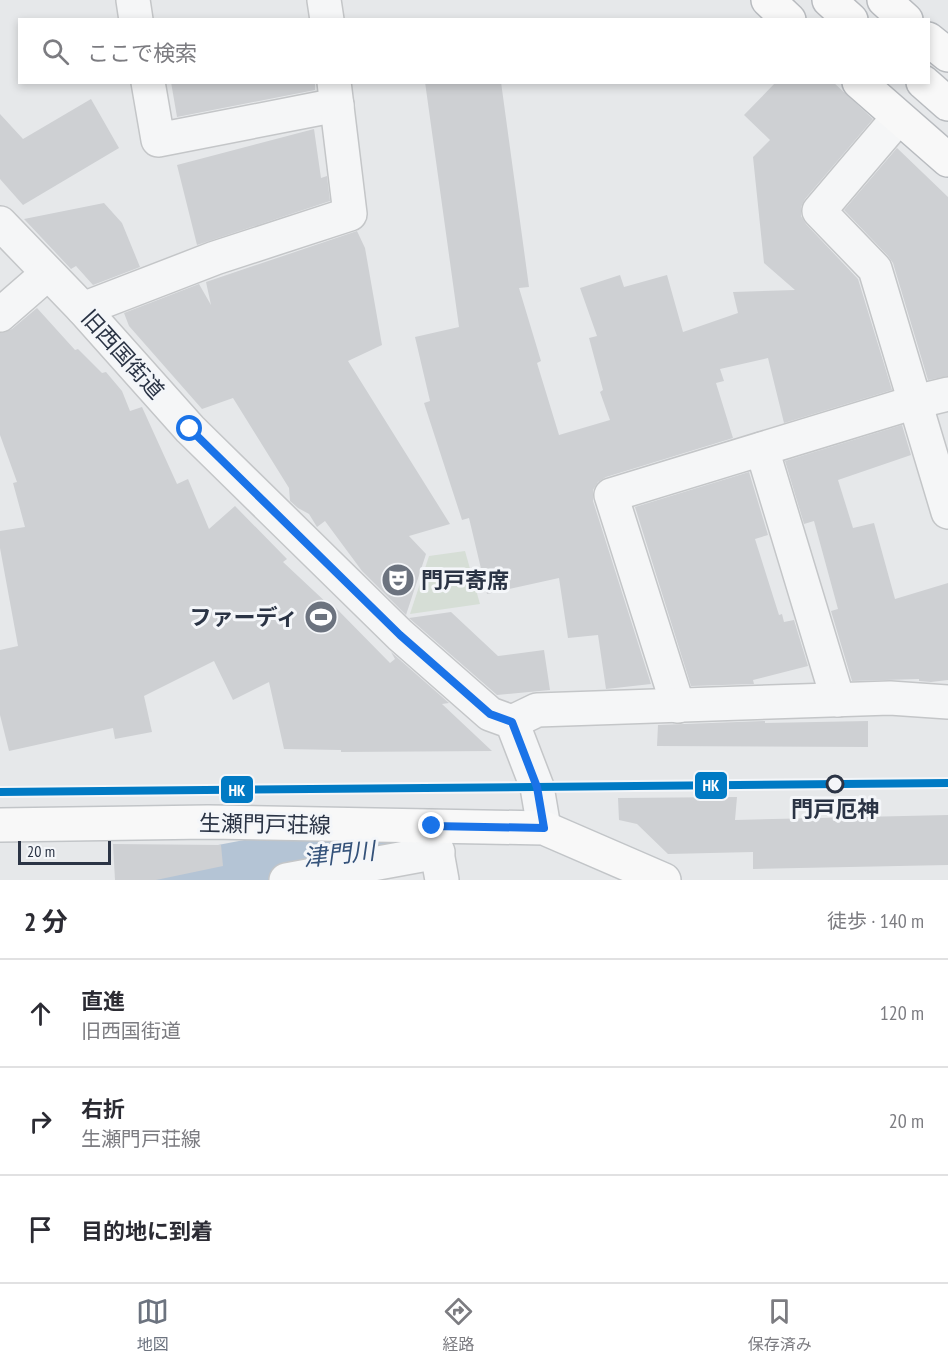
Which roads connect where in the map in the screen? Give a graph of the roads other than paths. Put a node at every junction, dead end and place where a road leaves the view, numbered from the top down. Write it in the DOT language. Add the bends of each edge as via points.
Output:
graph roads {
  1 [pos="133,0"];
  2 [pos="324,0"];
  3 [pos="768,0"];
  4 [pos="829,0"];
  5 [pos="884,0"];
  6 [pos="136,18"];
  7 [pos="327,18"];
  8 [pos="787,18"];
  9 [pos="849,18"];
  10 [pos="904,18"];
  11 [pos="930,41"];
  12 [pos="948,55"];
  13 [pos="148,84"];
  14 [pos="861,84"];
  15 [pos="925,84"];
  16 [pos="335,94"];
  17 [pos="948,104"];
  18 [pos="898,118"];
  19 [pos="948,160"];
  20 [pos="0,223"];
  21 [pos="47,274"];
  22 [pos="83,309"];
  23 [pos="0,315"];
  24 [pos="948,394"];
  25 [pos="915,402"];
  26 [pos="762,449"];
  27 [pos="948,513"];
  28 [pos="837,700"];
  29 [pos="948,702"];
  30 [pos="678,706"];
  31 [pos="512,722"];
  32 [pos="0,825"];
  33 [pos="544,828"];
  34 [pos="437,853"];
  35 [pos="286,880"];
  36 [pos="664,880"];
  1 -- 6 [label="street"];
  2 -- 7 [label="street"];
  3 -- 8 [label="main road"];
  4 -- 9 [label="main road"];
  5 -- 10 [label="main road"];
  11 -- 12 [label="main road"];
  13 -- 16 [label="street" via="158,140"];
  14 -- 18 [label="main road"];
  15 -- 17 [label="main road"];
  16 -- 22 [label="street" via="350,214 215,258"];
  18 -- 19 [label="main road"];
  18 -- 25 [label="street" via="819,211 875,269"];
  20 -- 21 [label="street, 旧西国街道"];
  21 -- 22 [label="street, 旧西国街道"];
  21 -- 23 [label="street"];
  22 -- 31 [label="street, 旧西国街道" via="190,429 400,635 490,714"];
  24 -- 25 [label="street"];
  25 -- 26 [label="street"];
  25 -- 27 [label="street"];
  26 -- 28 [label="street"];
  26 -- 30 [label="street" via="611,495"];
  28 -- 29 [label="street"];
  28 -- 30 [label="street"];
  30 -- 31 [label="street" via="537,710"];
  31 -- 33 [label="street" via="537,787"];
  32 -- 34 [label="main road, 生瀬門戸荘線" via="208,822"];
  33 -- 34 [label="main road, 生瀬門戸荘線"];
  33 -- 36 [label="main road, 生瀬門戸荘線"];
  34 -- 35 [label="street"];
}
